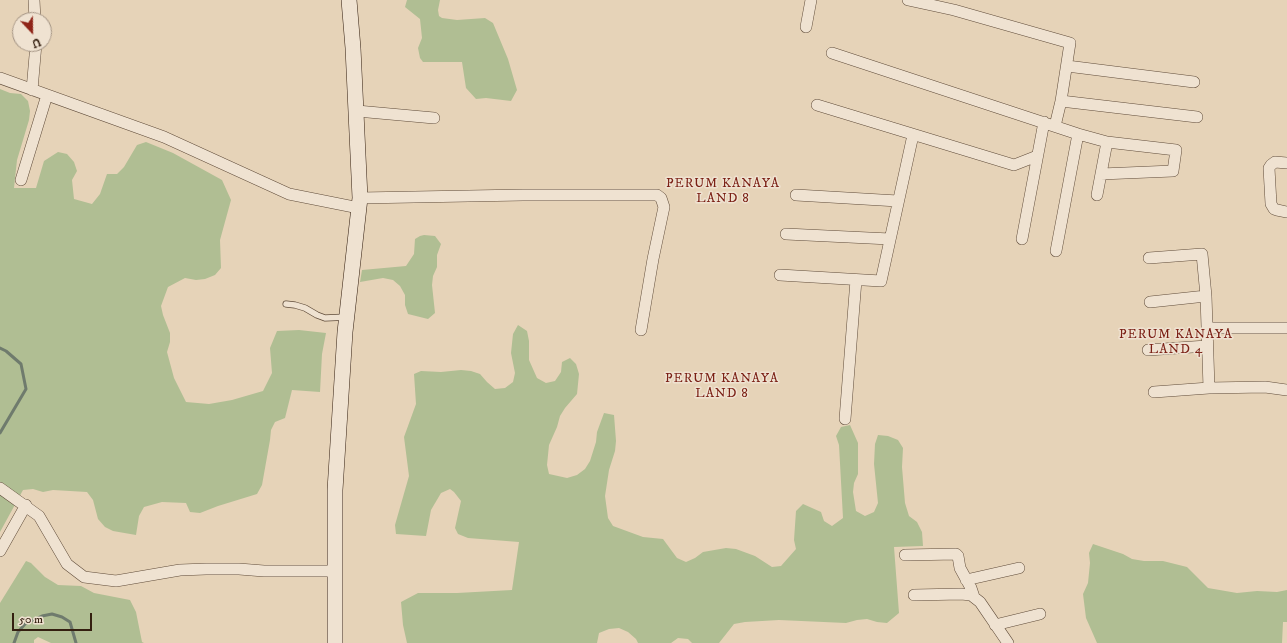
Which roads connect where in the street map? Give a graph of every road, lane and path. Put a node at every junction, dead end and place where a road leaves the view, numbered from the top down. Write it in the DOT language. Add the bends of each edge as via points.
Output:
graph roads {
  1 [pos="34,0"];
  2 [pos="349,0"];
  3 [pos="811,0"];
  4 [pos="908,0"];
  5 [pos="955,5"];
  6 [pos="35,12"];
  7 [pos="806,27"];
  8 [pos="35,52"];
  9 [pos="832,53"];
  10 [pos="1067,66"];
  11 [pos="0,78"];
  12 [pos="1194,82"];
  13 [pos="32,90"];
  14 [pos="47,95"];
  15 [pos="1061,101"];
  16 [pos="817,105"];
  17 [pos="357,111"];
  18 [pos="1197,117"];
  19 [pos="434,118"];
  20 [pos="1044,122"];
  21 [pos="1055,126"];
  22 [pos="913,134"];
  23 [pos="1078,134"];
  24 [pos="1107,142"];
  25 [pos="1037,156"];
  26 [pos="1287,163"];
  27 [pos="1100,174"];
  28 [pos="21,180"];
  29 [pos="796,195"];
  30 [pos="1097,195"];
  31 [pos="898,201"];
  32 [pos="359,203"];
  33 [pos="1287,212"];
  34 [pos="786,234"];
  35 [pos="890,239"];
  36 [pos="1022,239"];
  37 [pos="1056,251"];
  38 [pos="1149,258"];
  39 [pos="780,275"];
  40 [pos="856,280"];
  41 [pos="1206,296"];
  42 [pos="1150,302"];
  43 [pos="286,304"];
  44 [pos="347,317"];
  45 [pos="1207,328"];
  46 [pos="1287,328"];
  47 [pos="641,330"];
  48 [pos="1207,346"];
  49 [pos="1148,350"];
  50 [pos="1210,388"];
  51 [pos="1287,390"];
  52 [pos="1154,392"];
  53 [pos="845,419"];
  54 [pos="0,488"];
  55 [pos="26,505"];
  56 [pos="0,551"];
  57 [pos="905,555"];
  58 [pos="1019,568"];
  59 [pos="335,571"];
  60 [pos="966,580"];
  61 [pos="914,595"];
  62 [pos="974,597"];
  63 [pos="1040,614"];
  64 [pos="995,625"];
  65 [pos="335,643"];
  66 [pos="1008,643"];
  1 -- 6 [label="street"];
  2 -- 17 [label="main road"];
  3 -- 7 [label="street"];
  4 -- 5 [label="street"];
  5 -- 10 [label="street" via="1070,43"];
  8 -- 13 [label="street"];
  9 -- 20 [label="street"];
  10 -- 12 [label="street"];
  10 -- 15 [label="street"];
  11 -- 13 [label="street"];
  13 -- 14 [label="street"];
  14 -- 28 [label="street"];
  14 -- 32 [label="street" via="164,137 289,194"];
  15 -- 18 [label="street"];
  15 -- 21 [label="street"];
  16 -- 22 [label="street"];
  17 -- 19 [label="street"];
  17 -- 32 [label="main road"];
  20 -- 21 [label="street"];
  20 -- 25 [label="street"];
  21 -- 23 [label="street"];
  22 -- 25 [label="street" via="1014,166"];
  22 -- 31 [label="street"];
  23 -- 24 [label="street"];
  23 -- 37 [label="street"];
  24 -- 27 [label="street"];
  24 -- 27 [label="street" via="1176,150 1173,171"];
  25 -- 36 [label="street"];
  26 -- 33 [label="street" via="1275,162 1270,168 1271,204 1274,209"];
  27 -- 30 [label="street"];
  29 -- 31 [label="street"];
  31 -- 35 [label="street"];
  32 -- 44 [label="main road"];
  32 -- 47 [label="street" via="510,196 658,195 664,207"];
  34 -- 35 [label="street"];
  35 -- 40 [label="street" via="881,281"];
  38 -- 41 [label="street" via="1202,254"];
  39 -- 40 [label="street"];
  40 -- 53 [label="street"];
  41 -- 42 [label="street"];
  41 -- 45 [label="street"];
  43 -- 44 [label="lane" via="305,308 325,318"];
  44 -- 59 [label="main road" via="335,490"];
  45 -- 46 [label="street"];
  45 -- 48 [label="street"];
  48 -- 49 [label="street"];
  48 -- 50 [label="street"];
  50 -- 51 [label="street" via="1270,387"];
  50 -- 52 [label="street"];
  54 -- 55 [label="street"];
  55 -- 56 [label="street"];
  55 -- 59 [label="street" via="39,516 67,564 84,577 116,581 199,569"];
  57 -- 60 [label="street" via="956,554"];
  58 -- 60 [label="street"];
  59 -- 65 [label="main road"];
  60 -- 62 [label="street"];
  61 -- 62 [label="street" via="968,594"];
  62 -- 64 [label="street"];
  63 -- 64 [label="street"];
  64 -- 66 [label="street"];
}
